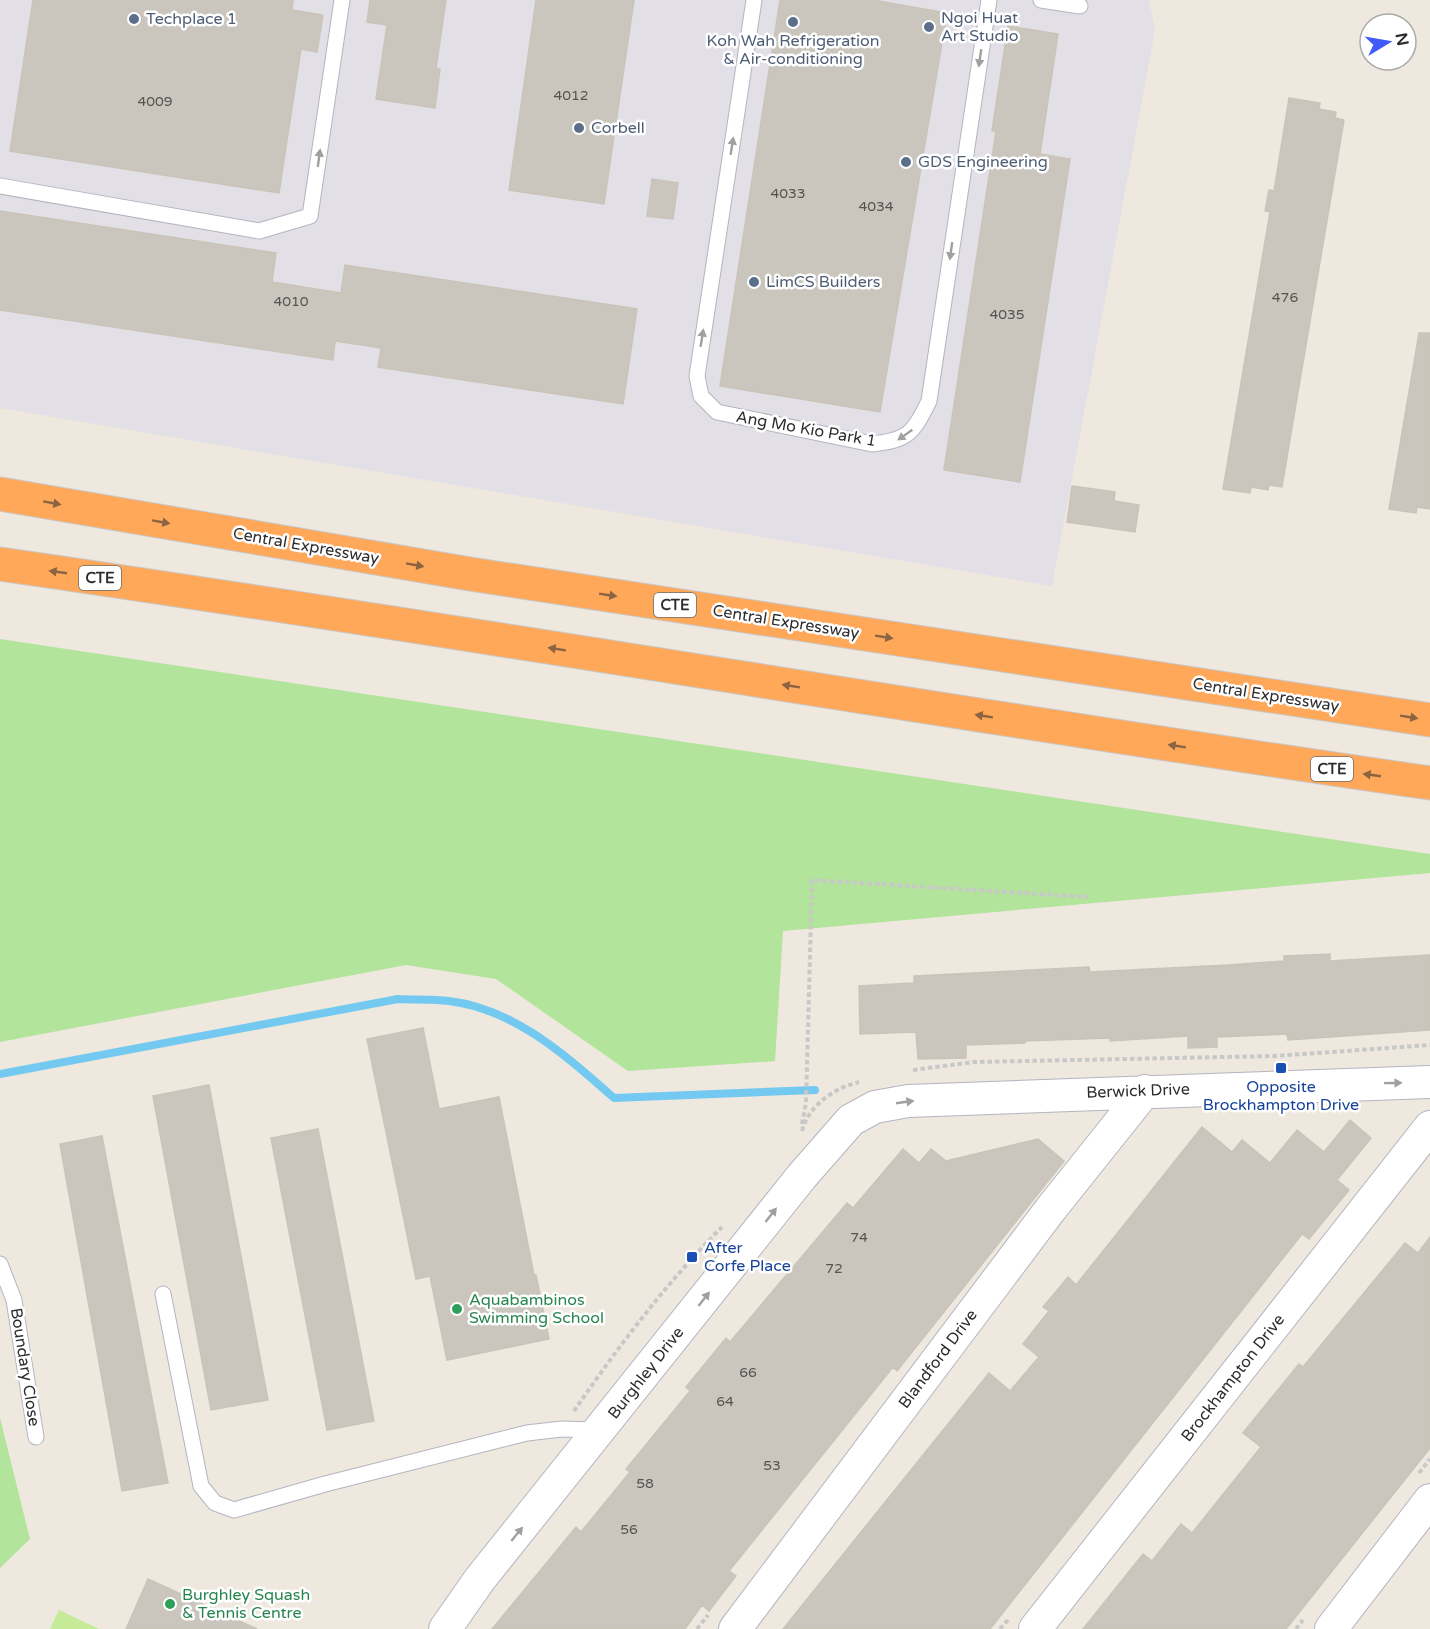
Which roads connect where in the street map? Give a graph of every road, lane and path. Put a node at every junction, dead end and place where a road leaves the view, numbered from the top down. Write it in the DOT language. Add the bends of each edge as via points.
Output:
graph roads {
  1 [pos="342,0"];
  2 [pos="754,0"];
  3 [pos="989,0"];
  4 [pos="1041,0"];
  5 [pos="1080,6"];
  6 [pos="0,186"];
  7 [pos="0,494"];
  8 [pos="0,564"];
  9 [pos="1430,720"];
  10 [pos="1430,783"];
  11 [pos="1088,897"];
  12 [pos="1430,1045"];
  13 [pos="905,1071"];
  14 [pos="862,1081"];
  15 [pos="1430,1082"];
  16 [pos="1145,1091"];
  17 [pos="806,1103"];
  18 [pos="851,1120"];
  19 [pos="1430,1127"];
  20 [pos="800,1141"];
  21 [pos="726,1223"];
  22 [pos="0,1264"];
  23 [pos="163,1294"];
  24 [pos="562,1429"];
  25 [pos="600,1430"];
  26 [pos="36,1437"];
  27 [pos="1430,1500"];
  28 [pos="445,1629"];
  29 [pos="735,1629"];
  30 [pos="1035,1629"];
  31 [pos="1330,1629"];
  6 -- 1 [label="lane, one-way" via="259,231 310,216"];
  3 -- 2 [label="lane, Ang Mo Kio Park 1, one-way" via="929,400 916,427 897,441 872,444 717,412 701,396 698,368"];
  4 -- 5 [label="lane"];
  7 -- 9 [label="highway, Central Expressway / CTE, one-way" via="470,574"];
  10 -- 8 [label="highway, CTE, one-way"];
  11 -- 17 [label="path" via="812,880"];
  12 -- 13 [label="path" via="1275,1056 974,1062"];
  14 -- 20 [label="path" via="826,1096 804,1122"];
  16 -- 15 [label="street, Berwick Drive, one-way"];
  18 -- 16 [label="street, Berwick Drive, one-way" via="875,1107 908,1101"];
  16 -- 29 [label="street, Blandford Drive" via="1050,1210"];
  25 -- 18 [label="street, Burghley Drive, one-way"];
  19 -- 30 [label="street, Brockhampton Drive"];
  21 -- 24 [label="path" via="600,1373"];
  22 -- 26 [label="lane, Boundary Close" via="14,1300"];
  23 -- 24 [label="lane" via="201,1486 215,1503 234,1510 527,1433"];
  24 -- 25 [label="lane"];
  28 -- 25 [label="street, Burghley Drive, one-way" via="480,1579"];
  27 -- 31 [label="street"];
}
